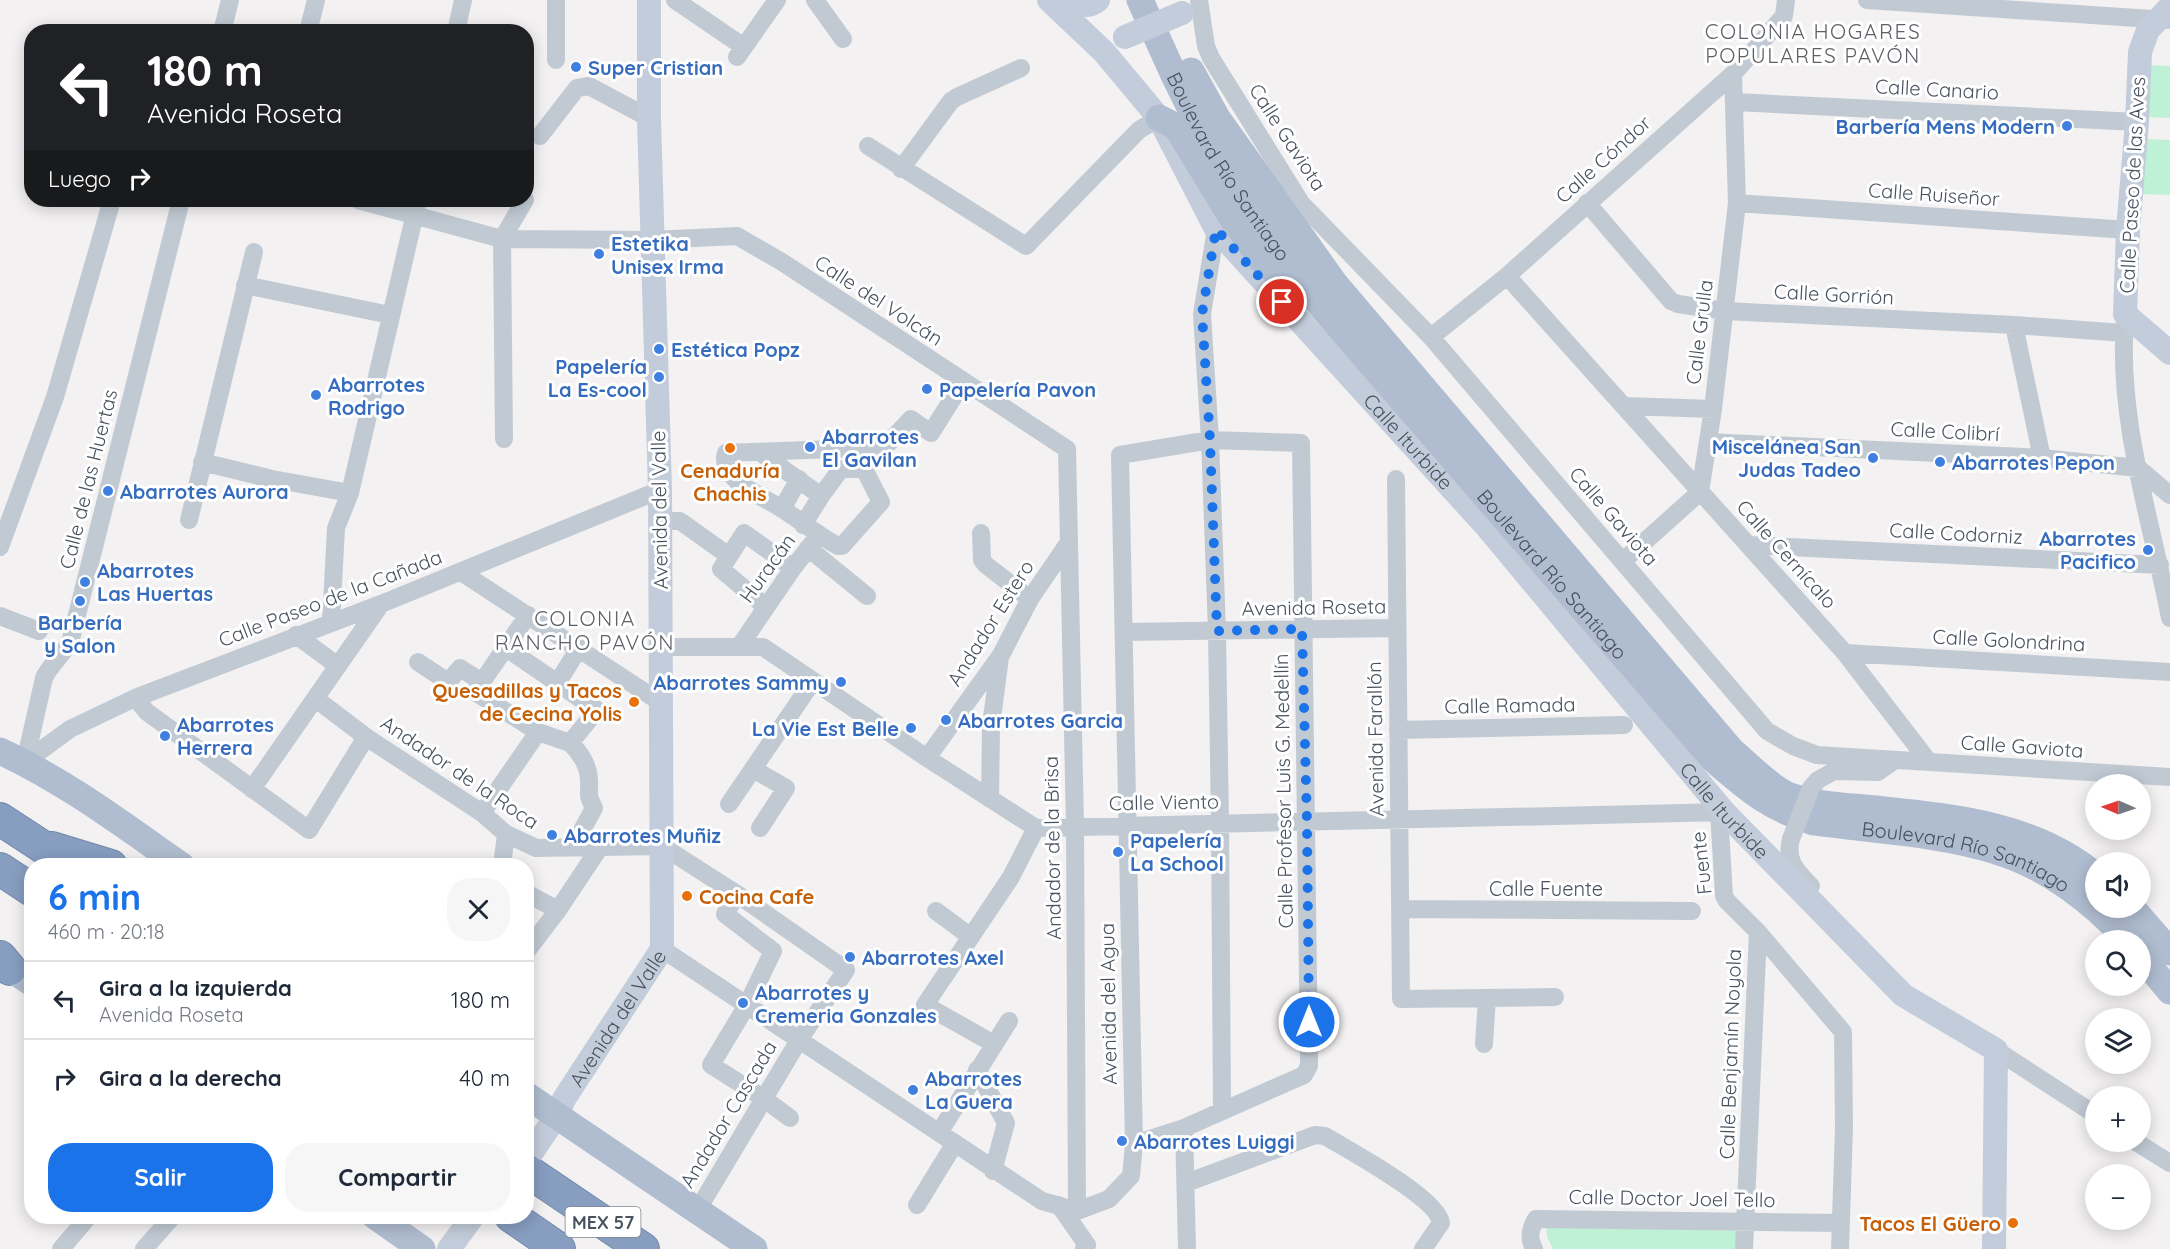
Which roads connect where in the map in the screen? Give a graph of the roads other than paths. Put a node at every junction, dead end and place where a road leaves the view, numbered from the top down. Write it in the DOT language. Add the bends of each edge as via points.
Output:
graph roads {
  1 [pos="230,0"];
  2 [pos="316,0"];
  3 [pos="463,0"];
  4 [pos="556,0"];
  5 [pos="649,0"];
  6 [pos="675,0"];
  7 [pos="777,0"];
  8 [pos="815,0"];
  9 [pos="1098,0"];
  10 [pos="1140,0"];
  11 [pos="1159,0"];
  12 [pos="1786,0"];
  13 [pos="1867,0"];
  14 [pos="1057,3"];
  15 [pos="1189,4"];
  16 [pos="1978,4"];
  17 [pos="2071,7"];
  18 [pos="2166,15"];
  19 [pos="224,24"];
  20 [pos="310,24"];
  21 [pos="458,24"];
  22 [pos="843,39"];
  23 [pos="556,60"];
  24 [pos="1021,68"];
  25 [pos="1733,74"];
  26 [pos="1735,102"];
  27 [pos="649,118"];
  28 [pos="1159,118"];
  29 [pos="2137,122"];
  30 [pos="540,136"];
  31 [pos="868,146"];
  32 [pos="901,169"];
  33 [pos="1587,203"];
  34 [pos="1737,203"];
  35 [pos="110,207"];
  36 [pos="179,207"];
  37 [pos="417,207"];
  38 [pos="520,207"];
  39 [pos="1216,229"];
  40 [pos="2128,230"];
  41 [pos="502,238"];
  42 [pos="652,240"];
  43 [pos="254,252"];
  44 [pos="1506,276"];
  45 [pos="245,285"];
  46 [pos="1321,306"];
  47 [pos="1725,311"];
  48 [pos="390,315"];
  49 [pos="2124,324"];
  50 [pos="2014,325"];
  51 [pos="1431,337"];
  52 [pos="2170,353"];
  53 [pos="963,382"];
  54 [pos="1626,406"];
  55 [pos="1713,409"];
  56 [pos="504,439"];
  57 [pos="1210,440"];
  58 [pos="1301,442"];
  59 [pos="1708,442"];
  60 [pos="885,447"];
  61 [pos="1067,449"];
  62 [pos="761,453"];
  63 [pos="2042,458"];
  64 [pos="202,462"];
  65 [pos="2138,468"];
  66 [pos="864,469"];
  67 [pos="799,479"];
  68 [pos="1396,479"];
  69 [pos="660,490"];
  70 [pos="1700,492"];
  71 [pos="350,494"];
  72 [pos="2170,495"];
  73 [pos="821,496"];
  74 [pos="782,508"];
  75 [pos="189,520"];
  76 [pos="660,521"];
  77 [pos="803,525"];
  78 [pos="981,533"];
  79 [pos="813,542"];
  80 [pos="1069,542"];
  81 [pos="1749,545"];
  82 [pos="0,548"];
  83 [pos="729,556"];
  84 [pos="1623,561"];
  85 [pos="2160,565"];
  86 [pos="793,568"];
  87 [pos="461,572"];
  88 [pos="867,596"];
  89 [pos="1030,599"];
  90 [pos="381,604"];
  91 [pos="766,607"];
  92 [pos="528,615"];
  93 [pos="0,616"];
  94 [pos="2170,618"];
  95 [pos="331,622"];
  96 [pos="1396,628"];
  97 [pos="1302,629"];
  98 [pos="39,631"];
  99 [pos="1217,631"];
  100 [pos="1124,632"];
  101 [pos="296,635"];
  102 [pos="575,645"];
  103 [pos="660,647"];
  104 [pos="739,647"];
  105 [pos="506,648"];
  106 [pos="1845,653"];
  107 [pos="1001,655"];
  108 [pos="418,662"];
  109 [pos="338,666"];
  110 [pos="2170,672"];
  111 [pos="553,678"];
  112 [pos="813,681"];
  113 [pos="483,682"];
  114 [pos="135,698"];
  115 [pos="316,699"];
  116 [pos="660,702"];
  117 [pos="1624,724"];
  118 [pos="1398,730"];
  119 [pos="538,732"];
  120 [pos="366,737"];
  121 [pos="570,743"];
  122 [pos="0,751"];
  123 [pos="927,758"];
  124 [pos="1895,760"];
  125 [pos="25,762"];
  126 [pos="1929,762"];
  127 [pos="753,769"];
  128 [pos="2170,777"];
  129 [pos="252,789"];
  130 [pos="990,799"];
  131 [pos="729,804"];
  132 [pos="1721,812"];
  133 [pos="482,813"];
  134 [pos="0,819"];
  135 [pos="1399,819"];
  136 [pos="1307,822"];
  137 [pos="1220,824"];
  138 [pos="1127,825"];
  139 [pos="1075,826"];
  140 [pos="760,828"];
  141 [pos="1036,828"];
  142 [pos="506,834"];
  143 [pos="41,845"];
  144 [pos="662,846"];
  145 [pos="573,847"];
  146 [pos="600,848"];
  147 [pos="60,858"];
  148 [pos="84,858"];
  149 [pos="170,858"];
  150 [pos="503,858"];
  151 [pos="0,869"];
  152 [pos="2085,869"];
  153 [pos="24,885"];
  154 [pos="737,894"];
  155 [pos="534,897"];
  156 [pos="1400,909"];
  157 [pos="558,910"];
  158 [pos="936,911"];
  159 [pos="1692,911"];
  160 [pos="2141,918"];
  161 [pos="1830,921"];
  162 [pos="2118,930"];
  163 [pos="1758,932"];
  164 [pos="971,937"];
  165 [pos="534,942"];
  166 [pos="662,949"];
  167 [pos="2170,952"];
  168 [pos="2151,968"];
  169 [pos="2170,991"];
  170 [pos="1555,997"];
  171 [pos="1487,998"];
  172 [pos="747,1005"];
  173 [pos="1009,1021"];
  174 [pos="799,1040"];
  175 [pos="994,1044"];
  176 [pos="1484,1044"];
  177 [pos="1996,1050"];
  178 [pos="977,1070"];
  179 [pos="534,1098"];
  180 [pos="763,1098"];
  181 [pos="558,1108"];
  182 [pos="2085,1108"];
  183 [pos="1222,1110"];
  184 [pos="790,1118"];
  185 [pos="1184,1128"];
  186 [pos="939,1133"];
  187 [pos="534,1135"];
  188 [pos="956,1143"];
  189 [pos="1134,1144"];
  190 [pos="534,1148"];
  191 [pos="2151,1151"];
  192 [pos="2170,1163"];
  193 [pos="993,1171"];
  194 [pos="534,1175"];
  195 [pos="1186,1183"];
  196 [pos="917,1204"];
  197 [pos="1059,1205"];
  198 [pos="697,1211"];
  199 [pos="1077,1211"];
  200 [pos="1746,1221"];
  201 [pos="1841,1223"];
  202 [pos="82,1224"];
  203 [pos="166,1224"];
  204 [pos="386,1224"];
  205 [pos="467,1224"];
  206 [pos="483,1224"];
  207 [pos="523,1224"];
  208 [pos="554,1245"];
  209 [pos="1087,1248"];
  210 [pos="61,1249"];
  211 [pos="144,1249"];
  212 [pos="422,1249"];
  213 [pos="449,1249"];
  214 [pos="466,1249"];
  215 [pos="643,1249"];
  216 [pos="754,1249"];
  217 [pos="1187,1249"];
  218 [pos="1423,1249"];
  219 [pos="1534,1249"];
  220 [pos="1744,1249"];
  221 [pos="1840,1249"];
  222 [pos="1994,1249"];
  1 -- 19 [label="street"];
  2 -- 20 [label="street"];
  3 -- 21 [label="street"];
  4 -- 23 [label="street"];
  5 -- 27 [label="street, Avenida del Valle"];
  6 -- 7 [label="street" via="740,52"];
  8 -- 22 [label="street"];
  9 -- 14 [label="street" via="1088,5"];
  10 -- 46 [label="main road, Boulevard Río Santiago" via="1208,144"];
  11 -- 152 [label="main road, Boulevard Río Santiago" via="1179,50 1217,118 1335,284 1732,751 1787,795 1813,802 1947,816 1988,825 2023,835"];
  12 -- 25 [label="street, Calle Cóndor" via="1784,16"];
  13 -- 16 [label="street"];
  14 -- 15 [label="street, bridge" via="1105,36 1114,38 1125,37"];
  14 -- 28 [label="street, Calle Iturbide"];
  15 -- 51 [label="street, Calle Gaviota" via="1211,58 1301,203"];
  16 -- 17 [label="street"];
  17 -- 18 [label="street"];
  18 -- 29 [label="street, Calle Paseo de las Aves" via="2143,41 2140,52"];
  24 -- 32 [label="street" via="951,101"];
  25 -- 26 [label="street, Calle Grulla"];
  25 -- 33 [label="street, Calle Cóndor"];
  26 -- 29 [label="street, Calle Canario"];
  26 -- 34 [label="street, Calle Grulla"];
  27 -- 30 [label="street" via="589,86 582,86"];
  27 -- 42 [label="street, Avenida del Valle"];
  28 -- 32 [label="street" via="1139,130 1026,246"];
  28 -- 39 [label="street, Calle Iturbide"];
  28 -- 46 [label="main road" via="1179,131 1261,259"];
  29 -- 40 [label="street, Calle Paseo de las Aves"];
  31 -- 32 [label="street"];
  33 -- 44 [label="street, Calle Cóndor"];
  33 -- 47 [label="street, Calle Gorrión" via="1671,301"];
  34 -- 40 [label="street, Calle Ruiseñor"];
  34 -- 47 [label="street, Calle Grulla"];
  35 -- 82 [label="street" via="55,397"];
  36 -- 125 [label="street, Calle de las Huertas" via="71,639 44,678"];
  37 -- 41 [label="street, Calle del Volcán"];
  37 -- 48 [label="street"];
  38 -- 41 [label="street"];
  39 -- 57 [label="street" via="1202,314"];
  39 -- 132 [label="street, Calle Iturbide" via="1487,527"];
  40 -- 49 [label="street, Calle Paseo de las Aves"];
  41 -- 42 [label="street, Calle del Volcán"];
  41 -- 56 [label="street"];
  42 -- 53 [label="street, Calle del Volcán" via="730,235 745,239"];
  42 -- 69 [label="street, Avenida del Valle"];
  43 -- 45 [label="street"];
  44 -- 51 [label="street, Calle Cóndor"];
  44 -- 54 [label="street, Calle Cernícalo"];
  45 -- 48 [label="street"];
  45 -- 64 [label="street"];
  46 -- 162 [label="main road, Boulevard Río Santiago" via="1713,759 1756,796 1814,822 1953,840 1997,851 2063,883"];
  47 -- 50 [label="street, Calle Gorrión"];
  47 -- 55 [label="street, Calle Grulla"];
  48 -- 71 [label="street"];
  49 -- 50 [label="street, Calle Gorrión"];
  49 -- 52 [label="street, Calle Paseo de las Aves"];
  49 -- 65 [label="street" via="2124,380"];
  50 -- 63 [label="street"];
  51 -- 84 [label="street, Calle Gaviota"];
  53 -- 60 [label="street" via="931,433 911,419"];
  53 -- 61 [label="street, Calle del Volcán"];
  54 -- 55 [label="street"];
  54 -- 70 [label="street, Calle Cernícalo"];
  55 -- 59 [label="street, Calle Grulla"];
  57 -- 58 [label="street, Avenida del Agua"];
  57 -- 99 [label="street"];
  57 -- 100 [label="street, Avenida del Agua" via="1120,455"];
  58 -- 97 [label="street, Calle Profesor Luis G. Medellín"];
  59 -- 63 [label="street, Calle Colibrí"];
  59 -- 70 [label="street, Calle Grulla"];
  60 -- 62 [label="street"];
  60 -- 66 [label="street"];
  61 -- 80 [label="street, Andador de la Brisa"];
  62 -- 67 [label="street"];
  62 -- 74 [label="street" via="726,453 724,463 738,482"];
  63 -- 65 [label="street, Calle Colibrí"];
  64 -- 71 [label="street"];
  64 -- 75 [label="street"];
  65 -- 72 [label="street"];
  65 -- 85 [label="street"];
  66 -- 73 [label="street" via="841,469"];
  66 -- 79 [label="street, Huracán" via="881,502 842,546"];
  67 -- 73 [label="street"];
  67 -- 74 [label="street"];
  68 -- 96 [label="street, Avenida Farallón"];
  69 -- 76 [label="street, Avenida del Valle"];
  69 -- 87 [label="street, Calle Paseo de la Cañada"];
  70 -- 81 [label="street, Calle Cernícalo"];
  70 -- 84 [label="street"];
  71 -- 95 [label="street" via="336,528"];
  73 -- 77 [label="street"];
  74 -- 77 [label="street"];
  76 -- 83 [label="street" via="680,521"];
  76 -- 103 [label="street, Avenida del Valle"];
  77 -- 79 [label="street"];
  78 -- 89 [label="street" via="982,560"];
  79 -- 86 [label="street, Huracán"];
  79 -- 88 [label="street"];
  80 -- 89 [label="street, Andador Estero"];
  80 -- 139 [label="street, Andador de la Brisa"];
  81 -- 85 [label="street, Calle Codorniz"];
  81 -- 106 [label="street, Calle Cernícalo"];
  83 -- 86 [label="street" via="744,533"];
  83 -- 91 [label="street" via="721,569"];
  84 -- 124 [label="street, Calle Gaviota" via="1767,731 1817,754"];
  85 -- 94 [label="street"];
  86 -- 91 [label="street, Huracán"];
  87 -- 90 [label="street, Calle Paseo de la Cañada"];
  87 -- 92 [label="street"];
  89 -- 107 [label="street, Andador Estero"];
  90 -- 95 [label="street, Calle Paseo de la Cañada"];
  90 -- 109 [label="street"];
  91 -- 104 [label="street, Huracán"];
  92 -- 102 [label="street"];
  92 -- 105 [label="street"];
  93 -- 98 [label="street"];
  95 -- 101 [label="street, Calle Paseo de la Cañada"];
  96 -- 97 [label="street, Avenida Roseta"];
  96 -- 118 [label="street, Avenida Farallón"];
  97 -- 99 [label="street, Avenida Roseta"];
  97 -- 136 [label="street, Calle Profesor Luis G. Medellín"];
  99 -- 100 [label="street, Avenida Roseta"];
  99 -- 137 [label="street"];
  100 -- 138 [label="street, Avenida del Agua"];
  101 -- 109 [label="street"];
  101 -- 114 [label="street, Calle Paseo de la Cañada"];
  102 -- 111 [label="street"];
  102 -- 116 [label="street"];
  103 -- 104 [label="street"];
  103 -- 116 [label="street, Avenida del Valle"];
  104 -- 112 [label="street" via="763,647"];
  105 -- 111 [label="street"];
  105 -- 113 [label="street"];
  106 -- 110 [label="street, Calle Golondrina"];
  106 -- 126 [label="street, Calle Cernícalo"];
  107 -- 123 [label="street, Andador Estero"];
  107 -- 130 [label="street" via="991,726"];
  108 -- 113 [label="street" via="448,682 460,668"];
  109 -- 115 [label="street"];
  111 -- 121 [label="street" via="597,710"];
  112 -- 123 [label="street"];
  112 -- 127 [label="street"];
  113 -- 119 [label="street" via="476,692"];
  114 -- 125 [label="street, Calle Paseo de la Cañada" via="70,729"];
  114 -- 129 [label="street" via="147,712"];
  115 -- 120 [label="street, Andador de la Roca"];
  115 -- 129 [label="street"];
  116 -- 144 [label="street, Avenida del Valle"];
  117 -- 118 [label="street, Calle Ramada"];
  118 -- 135 [label="street, Avenida Farallón"];
  119 -- 121 [label="street"];
  119 -- 133 [label="street"];
  120 -- 129 [label="street" via="309,830"];
  120 -- 133 [label="street, Andador de la Roca"];
  121 -- 145 [label="street" via="580,753 589,779 587,795 594,808"];
  122 -- 125 [label="main road"];
  123 -- 130 [label="street"];
  124 -- 126 [label="street, Calle Gaviota"];
  124 -- 161 [label="street, bridge" via="1878,772 1834,771 1811,788 1788,849 1801,876 1819,894"];
  125 -- 149 [label="main road"];
  126 -- 128 [label="street, Calle Gaviota"];
  127 -- 131 [label="street"];
  127 -- 140 [label="street" via="786,788"];
  130 -- 141 [label="street"];
  132 -- 135 [label="street, Calle Viento"];
  132 -- 161 [label="street, Calle Iturbide"];
  132 -- 163 [label="street, Fuente" via="1724,896"];
  133 -- 142 [label="street, Andador de la Roca"];
  134 -- 143 [label="highway"];
  135 -- 136 [label="street, Calle Viento"];
  135 -- 156 [label="street, Avenida Farallón"];
  136 -- 137 [label="street, Calle Viento"];
  136 -- 183 [label="street, Calle Profesor Luis G. Medellín" via="1309,1066 1304,1075"];
  137 -- 138 [label="street, Calle Viento"];
  137 -- 183 [label="street"];
  138 -- 139 [label="street, Calle Viento"];
  138 -- 189 [label="street, Avenida del Agua"];
  139 -- 141 [label="street, Calle Viento"];
  139 -- 199 [label="street, Andador de la Brisa"];
  141 -- 164 [label="street" via="1011,877"];
  142 -- 145 [label="street, Andador de la Roca" via="536,848"];
  142 -- 150 [label="street"];
  143 -- 147 [label="highway"];
  143 -- 148 [label="highway"];
  144 -- 146 [label="street, Andador de la Roca"];
  144 -- 154 [label="street" via="725,876"];
  144 -- 166 [label="street, Avenida del Valle"];
  145 -- 146 [label="street, Andador de la Roca"];
  146 -- 157 [label="street"];
  151 -- 153 [label="highway"];
  154 -- 172 [label="street" via="725,914 773,951"];
  154 -- 174 [label="street, Andador Cascada" via="846,970"];
  155 -- 157 [label="street"];
  156 -- 159 [label="street, Calle Fuente"];
  156 -- 171 [label="street, Avenida Farallón" via="1401,999"];
  157 -- 165 [label="street"];
  158 -- 164 [label="street"];
  160 -- 167 [label="main road"];
  161 -- 177 [label="street, Calle Iturbide" via="1903,995"];
  163 -- 200 [label="street, Calle Benjamín Noyola"];
  163 -- 201 [label="street, Fuente" via="1843,1032"];
  164 -- 175 [label="street" via="925,1005"];
  166 -- 172 [label="street"];
  166 -- 181 [label="street, Avenida del Valle"];
  168 -- 169 [label="main road"];
  170 -- 171 [label="street"];
  171 -- 176 [label="street"];
  172 -- 174 [label="street"];
  172 -- 180 [label="street" via="711,1065"];
  173 -- 175 [label="street"];
  174 -- 180 [label="street, Andador Cascada"];
  174 -- 186 [label="street"];
  175 -- 178 [label="street"];
  177 -- 182 [label="street, Calle Iturbide"];
  177 -- 222 [label="street"];
  178 -- 186 [label="street"];
  178 -- 193 [label="street" via="1006,1124"];
  179 -- 181 [label="main road"];
  180 -- 184 [label="street"];
  180 -- 198 [label="street, Andador Cascada"];
  181 -- 187 [label="street, Avenida del Valle"];
  181 -- 190 [label="street, Avenida del Valle"];
  181 -- 198 [label="main road"];
  183 -- 185 [label="street"];
  185 -- 189 [label="street"];
  185 -- 195 [label="street"];
  186 -- 188 [label="street"];
  188 -- 193 [label="street"];
  188 -- 196 [label="street"];
  189 -- 199 [label="street, Avenida del Agua" via="1131,1176 1109,1199"];
  191 -- 192 [label="street"];
  193 -- 197 [label="street" via="1042,1202"];
  194 -- 215 [label="highway, MEX 57"];
  195 -- 217 [label="street"];
  195 -- 218 [label="street" via="1315,1135 1325,1136 1390,1174 1438,1213 1441,1223"];
  197 -- 199 [label="street"];
  197 -- 209 [label="street"];
  198 -- 216 [label="main road"];
  200 -- 201 [label="street, Calle Doctor Joel Tello"];
  200 -- 219 [label="street, Calle Doctor Joel Tello" via="1536,1219 1530,1230"];
  200 -- 220 [label="street, Calle Benjamín Noyola"];
  201 -- 221 [label="street, Fuente"];
  202 -- 210 [label="street"];
  203 -- 211 [label="street"];
  204 -- 212 [label="main road"];
  205 -- 213 [label="street"];
  206 -- 214 [label="street"];
  207 -- 208 [label="highway, MEX 57"];
}
